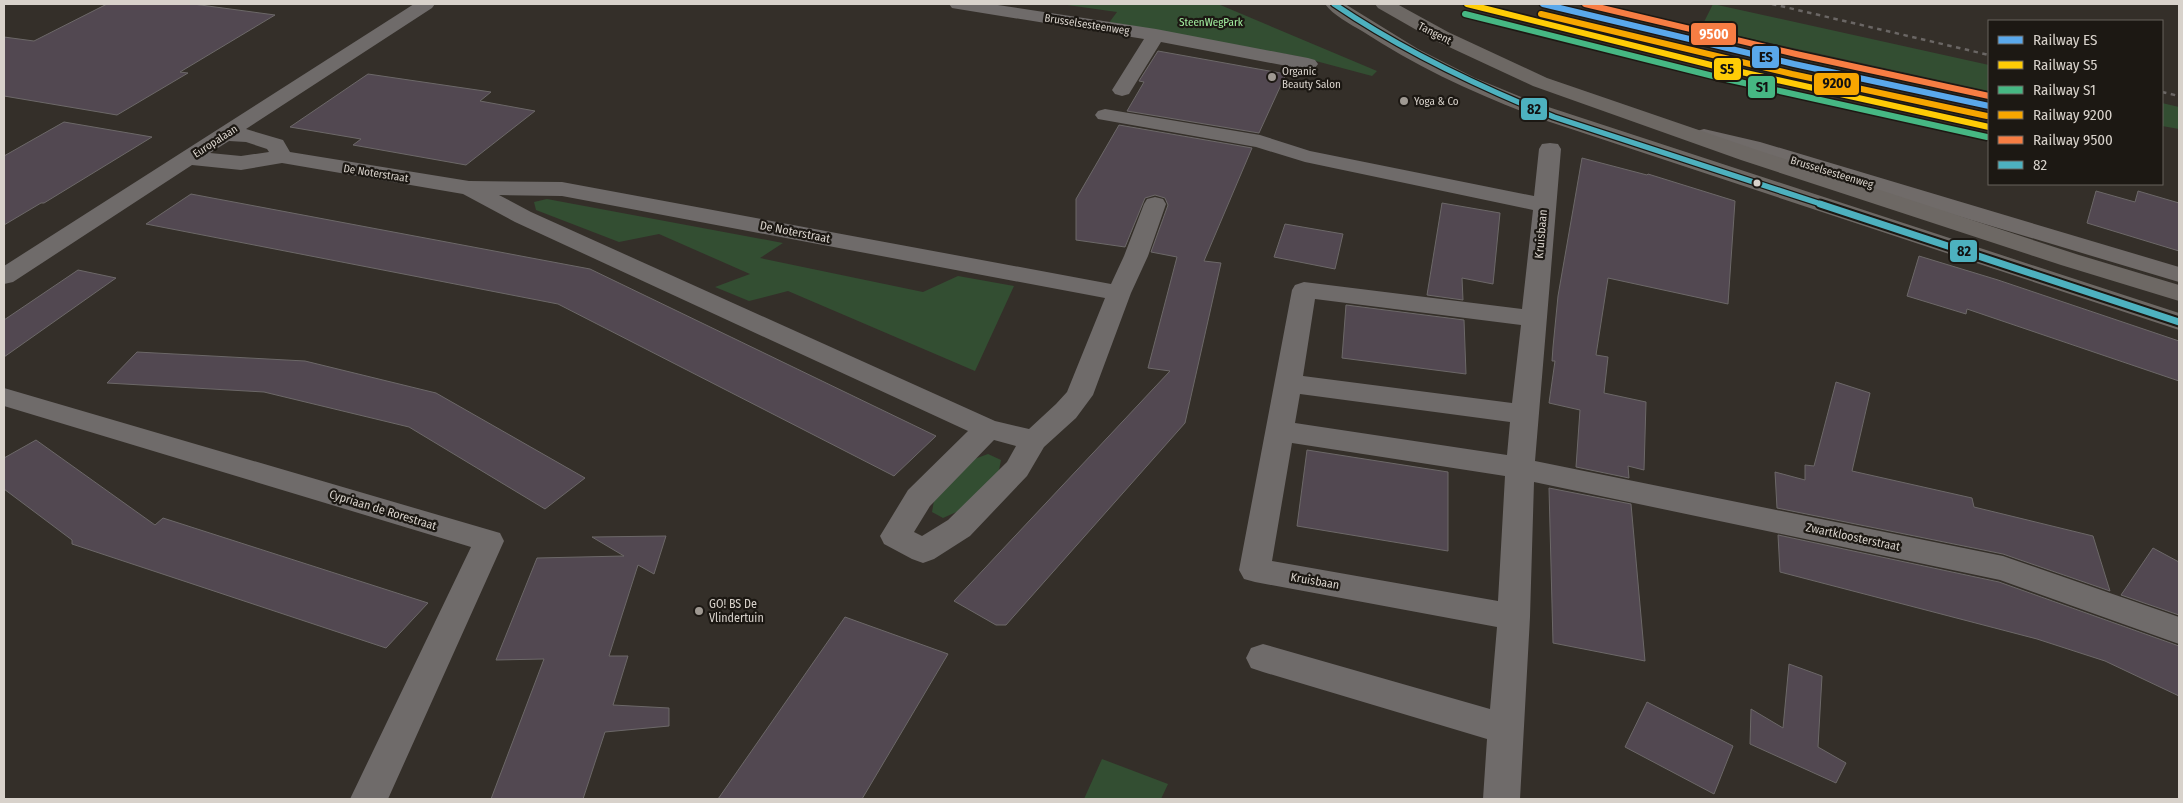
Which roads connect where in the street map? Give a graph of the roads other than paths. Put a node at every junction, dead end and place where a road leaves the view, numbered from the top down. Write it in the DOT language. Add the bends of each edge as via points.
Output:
graph roads {
  1 [pos="426,4"];
  2 [pos="958,4"];
  3 [pos="1334,4"];
  4 [pos="1384,4"];
  5 [pos="1156,35"];
  6 [pos="1488,59"];
  7 [pos="1308,64"];
  8 [pos="1122,90"];
  9 [pos="1105,115"];
  10 [pos="1672,127"];
  11 [pos="226,134"];
  12 [pos="1550,149"];
  13 [pos="282,157"];
  14 [pos="189,158"];
  15 [pos="469,188"];
  16 [pos="1155,204"];
  17 [pos="1543,205"];
  18 [pos="2179,275"];
  19 [pos="4,276"];
  20 [pos="1119,293"];
  21 [pos="2179,293"];
  22 [pos="1533,318"];
  23 [pos="2179,322"];
  24 [pos="1288,383"];
  25 [pos="4,398"];
  26 [pos="1524,414"];
  27 [pos="988,429"];
  28 [pos="1280,431"];
  29 [pos="1034,440"];
  30 [pos="1520,468"];
  31 [pos="1514,617"];
  32 [pos="2179,631"];
  33 [pos="1263,658"];
  34 [pos="1506,729"];
  35 [pos="369,799"];
  36 [pos="1501,799"];
  1 -- 11 [label="street, Europalaan"];
  2 -- 5 [label="street, Brusselsesteenweg"];
  3 -- 23 [label="highway" via="1389,39 1504,99"];
  4 -- 6 [label="highway, Tangent"];
  5 -- 7 [label="street, Brusselsesteenweg"];
  5 -- 8 [label="street"];
  6 -- 10 [label="highway, Brusselsesteenweg" via="1557,88"];
  9 -- 17 [label="street" via="1260,141 1306,156"];
  10 -- 18 [label="main road, Brusselsesteenweg" via="1752,147"];
  10 -- 21 [label="highway" via="1749,155"];
  11 -- 13 [label="street" via="249,136 275,145"];
  11 -- 14 [label="street, Europalaan"];
  12 -- 17 [label="street, Kruisbaan"];
  13 -- 14 [label="street, De Noterstraat" via="241,162"];
  13 -- 15 [label="street, De Noterstraat"];
  14 -- 19 [label="street, Europalaan"];
  15 -- 20 [label="street, De Noterstraat" via="562,189"];
  15 -- 27 [label="street, De Noterstraat" via="524,217"];
  16 -- 20 [label="street"];
  17 -- 22 [label="street, Kruisbaan"];
  20 -- 29 [label="street" via="1080,395"];
  22 -- 24 [label="street, Kruisbaan" via="1304,290"];
  22 -- 26 [label="street, Kruisbaan"];
  24 -- 26 [label="street"];
  24 -- 28 [label="street, Kruisbaan"];
  25 -- 35 [label="street, Cypriaan de Rorestraat" via="489,541"];
  26 -- 30 [label="street, Kruisbaan"];
  27 -- 29 [label="street, De Noterstraat"];
  27 -- 29 [label="street" via="919,498 895,536 923,552 959,528 1017,470"];
  28 -- 30 [label="street"];
  28 -- 31 [label="street, Kruisbaan" via="1255,570"];
  30 -- 31 [label="street, Kruisbaan"];
  30 -- 32 [label="street, Zwartkloosterstraat" via="2004,568"];
  31 -- 34 [label="street, Kruisbaan"];
  33 -- 34 [label="street"];
  34 -- 36 [label="street, Kruisbaan"];
}
